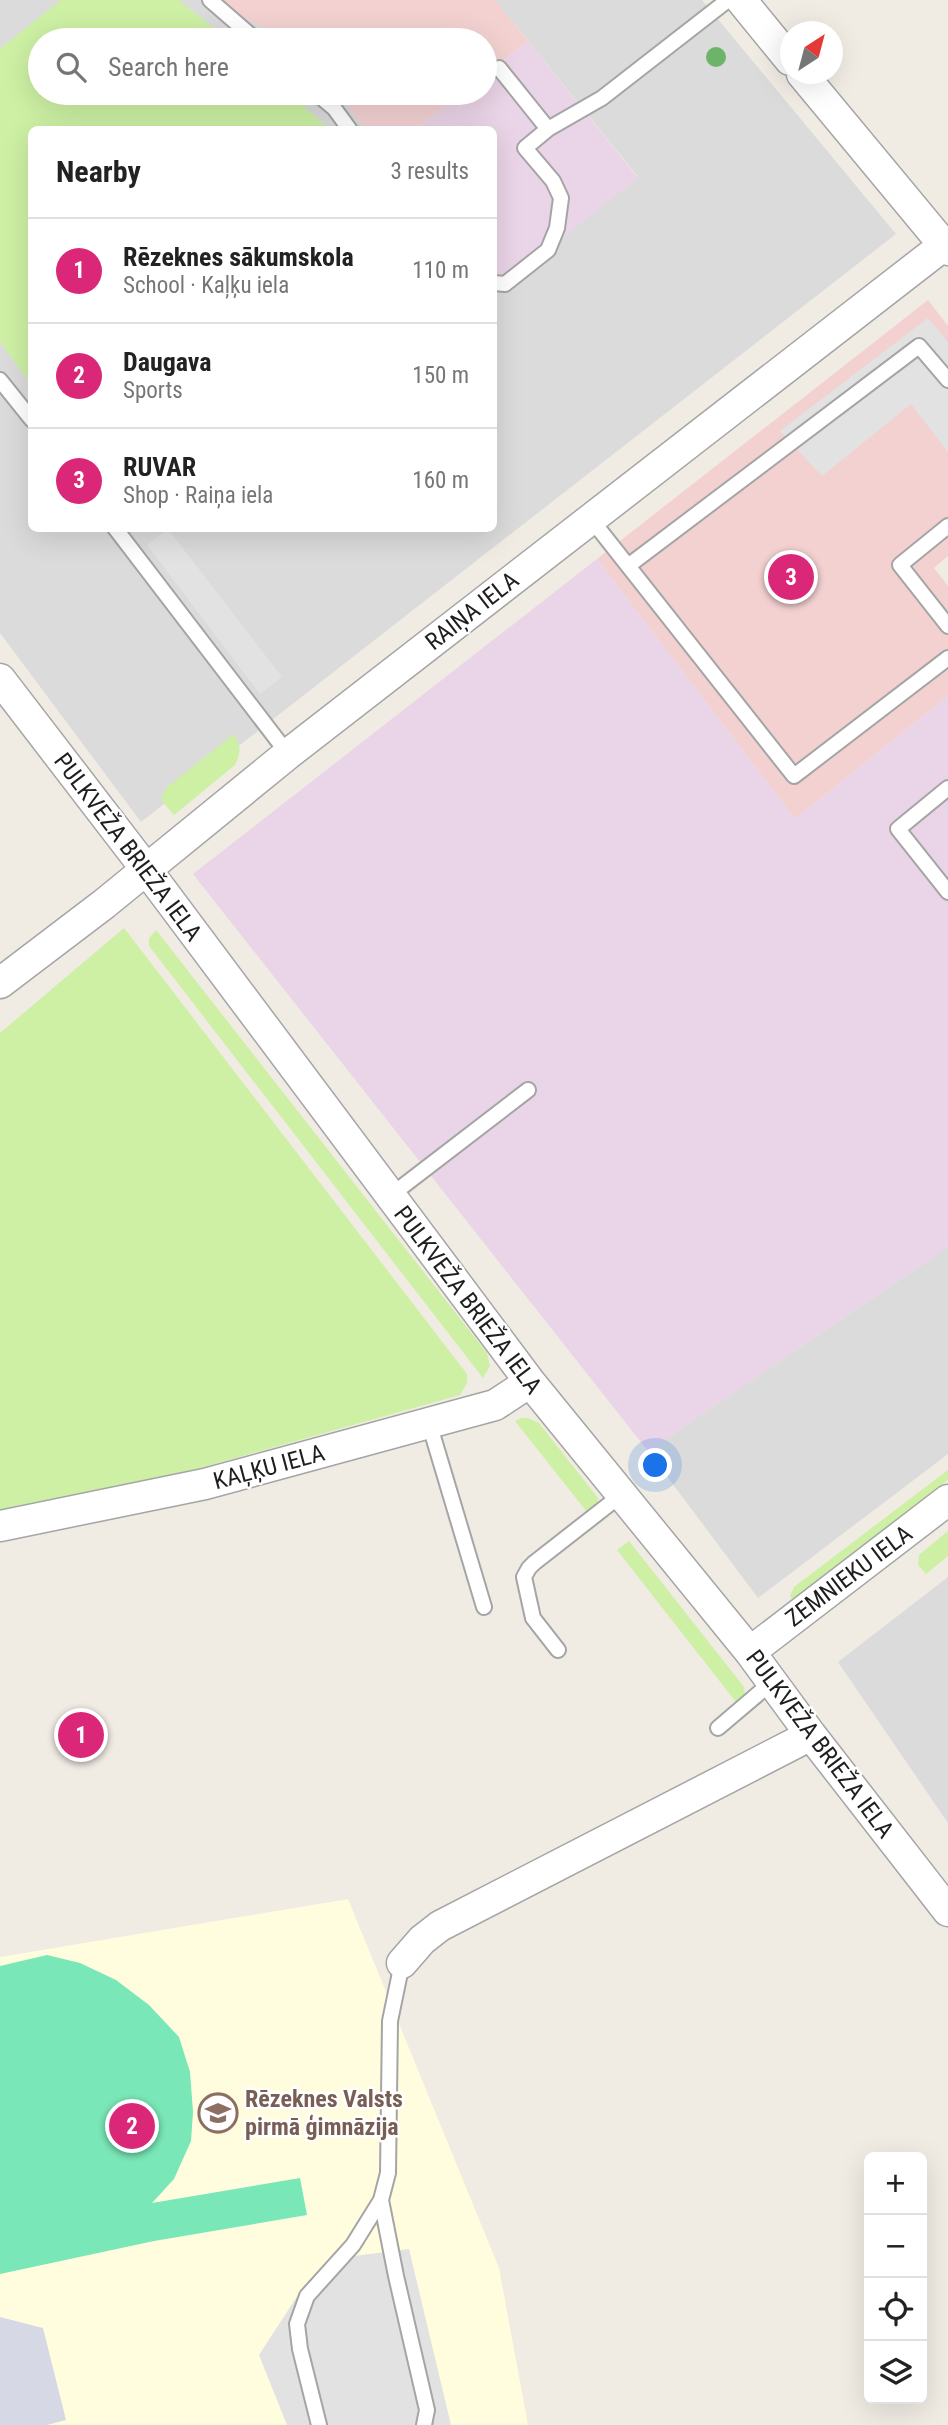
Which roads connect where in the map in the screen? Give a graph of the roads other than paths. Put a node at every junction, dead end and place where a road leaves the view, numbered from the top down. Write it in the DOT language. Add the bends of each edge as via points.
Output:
graph roads {
  1 [pos="210,0"];
  2 [pos="728,0"];
  3 [pos="741,0"];
  4 [pos="242,28"];
  5 [pos="780,48"];
  6 [pos="499,68"];
  7 [pos="810,84"];
  8 [pos="330,105"];
  9 [pos="347,126"];
  10 [pos="548,129"];
  11 [pos="947,246"];
  12 [pos="497,283"];
  13 [pos="0,380"];
  14 [pos="948,380"];
  15 [pos="28,415"];
  16 [pos="591,519"];
  17 [pos="948,526"];
  18 [pos="118,532"];
  19 [pos="628,566"];
  20 [pos="948,626"];
  21 [pos="948,657"];
  22 [pos="0,679"];
  23 [pos="288,754"];
  24 [pos="948,788"];
  25 [pos="146,869"];
  26 [pos="948,892"];
  27 [pos="0,983"];
  28 [pos="528,1090"];
  29 [pos="390,1196"];
  30 [pos="530,1382"];
  31 [pos="429,1423"];
  32 [pos="621,1494"];
  33 [pos="948,1500"];
  34 [pos="0,1526"];
  35 [pos="484,1607"];
  36 [pos="558,1650"];
  37 [pos="750,1652"];
  38 [pos="772,1682"];
  39 [pos="718,1728"];
  40 [pos="811,1735"];
  41 [pos="948,1911"];
  42 [pos="402,1963"];
  43 [pos="381,2200"];
  44 [pos="319,2425"];
  45 [pos="424,2425"];
  1 -- 4 [label="lane"];
  2 -- 10 [label="lane" via="602,98"];
  3 -- 5 [label="street"];
  6 -- 10 [label="lane"];
  7 -- 11 [label="street"];
  8 -- 9 [label="lane"];
  10 -- 12 [label="lane" via="526,148 561,198 557,228 548,250 505,284"];
  11 -- 16 [label="street, RAIŅA IELA"];
  13 -- 15 [label="lane"];
  14 -- 19 [label="lane" via="919,346"];
  16 -- 19 [label="lane"];
  16 -- 23 [label="street, RAIŅA IELA"];
  17 -- 20 [label="lane" via="901,565"];
  18 -- 23 [label="lane"];
  19 -- 21 [label="lane" via="794,776"];
  22 -- 25 [label="street, PULKVEŽA BRIEŽA IELA"];
  23 -- 25 [label="street, RAIŅA IELA"];
  24 -- 26 [label="lane" via="898,828"];
  25 -- 27 [label="street, RAIŅA IELA"];
  25 -- 29 [label="street, PULKVEŽA BRIEŽA IELA"];
  28 -- 29 [label="lane"];
  29 -- 30 [label="street, PULKVEŽA BRIEŽA IELA"];
  30 -- 31 [label="street, KAĻĶU IELA" via="495,1405"];
  30 -- 32 [label="street, PULKVEŽA BRIEŽA IELA"];
  31 -- 34 [label="street, KAĻĶU IELA" via="205,1484"];
  31 -- 35 [label="lane"];
  32 -- 36 [label="lane" via="528,1568 524,1577 533,1618"];
  32 -- 37 [label="street, PULKVEŽA BRIEŽA IELA"];
  33 -- 37 [label="street, ZEMNIEKU IELA"];
  37 -- 38 [label="street, PULKVEŽA BRIEŽA IELA"];
  38 -- 39 [label="lane"];
  38 -- 40 [label="street, PULKVEŽA BRIEŽA IELA"];
  40 -- 41 [label="street, PULKVEŽA BRIEŽA IELA"];
  40 -- 42 [label="street" via="440,1926"];
  42 -- 43 [label="lane" via="390,2021 388,2173"];
  43 -- 44 [label="lane" via="353,2245 307,2296 298,2324"];
  43 -- 45 [label="lane" via="427,2410"];
}
